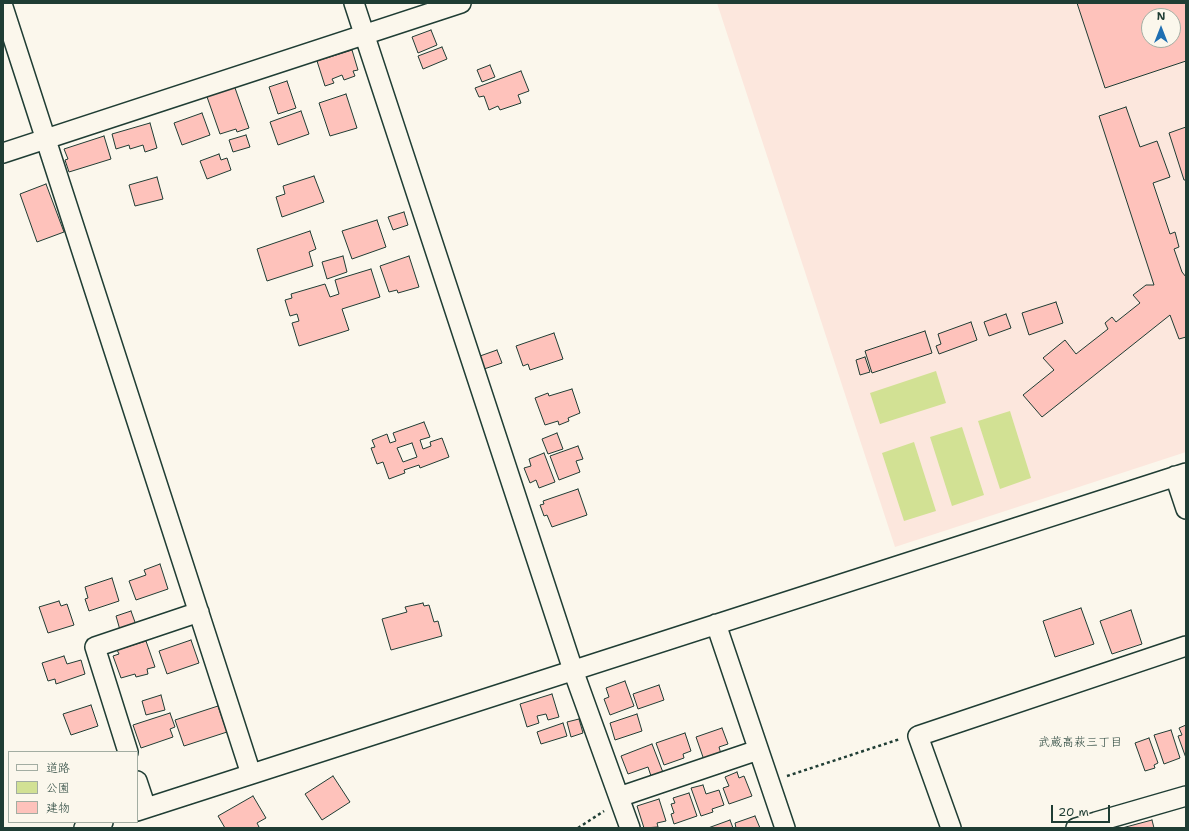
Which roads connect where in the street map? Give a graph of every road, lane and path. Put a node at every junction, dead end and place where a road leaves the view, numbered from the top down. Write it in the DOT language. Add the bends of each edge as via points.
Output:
graph roads {
  1 [pos="354,3"];
  2 [pos="461,3"];
  3 [pos="3,7"];
  4 [pos="364,34"];
  5 [pos="46,139"];
  6 [pos="3,153"];
  7 [pos="1180,475"];
  8 [pos="1186,509"];
  9 [pos="199,612"];
  10 [pos="716,624"];
  11 [pos="1186,646"];
  12 [pos="573,670"];
  13 [pos="918,736"];
  14 [pos="758,750"];
  15 [pos="128,751"];
  16 [pos="251,774"];
  17 [pos="770,782"];
  18 [pos="138,788"];
  19 [pos="1186,796"];
  20 [pos="619,797"];
  21 [pos="141,810"];
  22 [pos="100,823"];
  23 [pos="1097,825"];
  24 [pos="84,828"];
  25 [pos="578,828"];
  26 [pos="630,828"];
  27 [pos="785,828"];
  28 [pos="951,828"];
  29 [pos="1076,828"];
  1 -- 4 [label="street"];
  2 -- 4 [label="street"];
  3 -- 5 [label="street"];
  4 -- 5 [label="street"];
  4 -- 12 [label="street"];
  5 -- 6 [label="street"];
  5 -- 9 [label="street"];
  7 -- 8 [label="street"];
  7 -- 10 [label="street"];
  9 -- 15 [label="street" via="95,647"];
  9 -- 16 [label="street"];
  10 -- 12 [label="street"];
  10 -- 14 [label="street"];
  11 -- 13 [label="street"];
  12 -- 16 [label="street"];
  12 -- 20 [label="street"];
  13 -- 17 [label="path" via="903,738"];
  13 -- 28 [label="street"];
  14 -- 17 [label="street"];
  14 -- 20 [label="street"];
  16 -- 21 [label="street"];
  17 -- 27 [label="street"];
  18 -- 21 [label="street"];
  19 -- 23 [label="street"];
  20 -- 25 [label="path"];
  20 -- 26 [label="street"];
  22 -- 24 [label="street"];
  23 -- 29 [label="street"];
}
